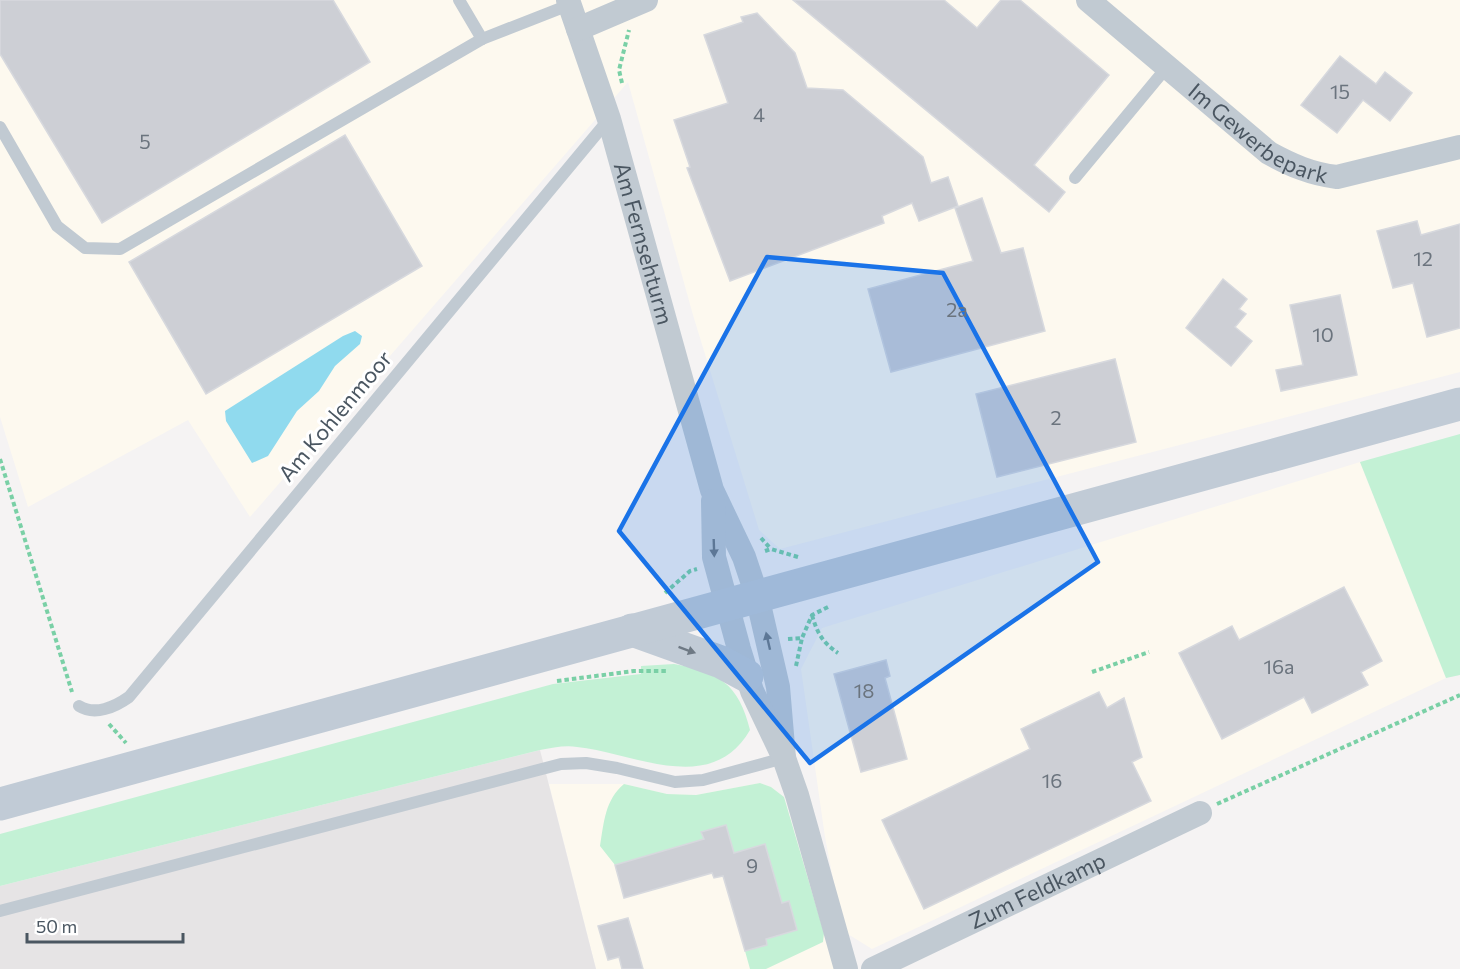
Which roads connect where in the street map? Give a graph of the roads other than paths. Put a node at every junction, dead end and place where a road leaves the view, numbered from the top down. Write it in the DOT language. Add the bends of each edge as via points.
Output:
graph roads {
  1 [pos="459,0"];
  2 [pos="1088,0"];
  3 [pos="568,3"];
  4 [pos="638,3"];
  5 [pos="578,29"];
  6 [pos="482,39"];
  7 [pos="1167,67"];
  8 [pos="609,119"];
  9 [pos="0,127"];
  10 [pos="1460,147"];
  11 [pos="1074,178"];
  12 [pos="1460,404"];
  13 [pos="742,600"];
  14 [pos="632,630"];
  15 [pos="747,676"];
  16 [pos="79,706"];
  17 [pos="784,758"];
  18 [pos="0,804"];
  19 [pos="1200,813"];
  20 [pos="0,911"];
  21 [pos="846,969"];
  22 [pos="873,969"];
  1 -- 6 [label="lane"];
  2 -- 7 [label="street, Im Gewerbepark"];
  3 -- 5 [label="street, Am Fernsehturm"];
  3 -- 6 [label="lane"];
  4 -- 5 [label="street"];
  5 -- 8 [label="street, Am Fernsehturm"];
  6 -- 9 [label="lane" via="120,249 85,248 57,226"];
  7 -- 10 [label="street, Im Gewerbepark" via="1269,153 1316,175 1337,177"];
  7 -- 11 [label="lane"];
  8 -- 13 [label="street, Am Fernsehturm" via="712,490 714,557"];
  8 -- 16 [label="lane, Am Kohlenmoor" via="129,697 115,707 86,711"];
  12 -- 13 [label="main road"];
  13 -- 14 [label="main road"];
  13 -- 15 [label="street"];
  17 -- 13 [label="street, one-way" via="778,687 769,642"];
  14 -- 15 [label="main road, one-way" via="721,662"];
  14 -- 18 [label="main road"];
  15 -- 17 [label="street"];
  17 -- 20 [label="lane" via="703,780 675,782 617,768 561,764"];
  17 -- 21 [label="street"];
  19 -- 22 [label="street, Zum Feldkamp"];
}
